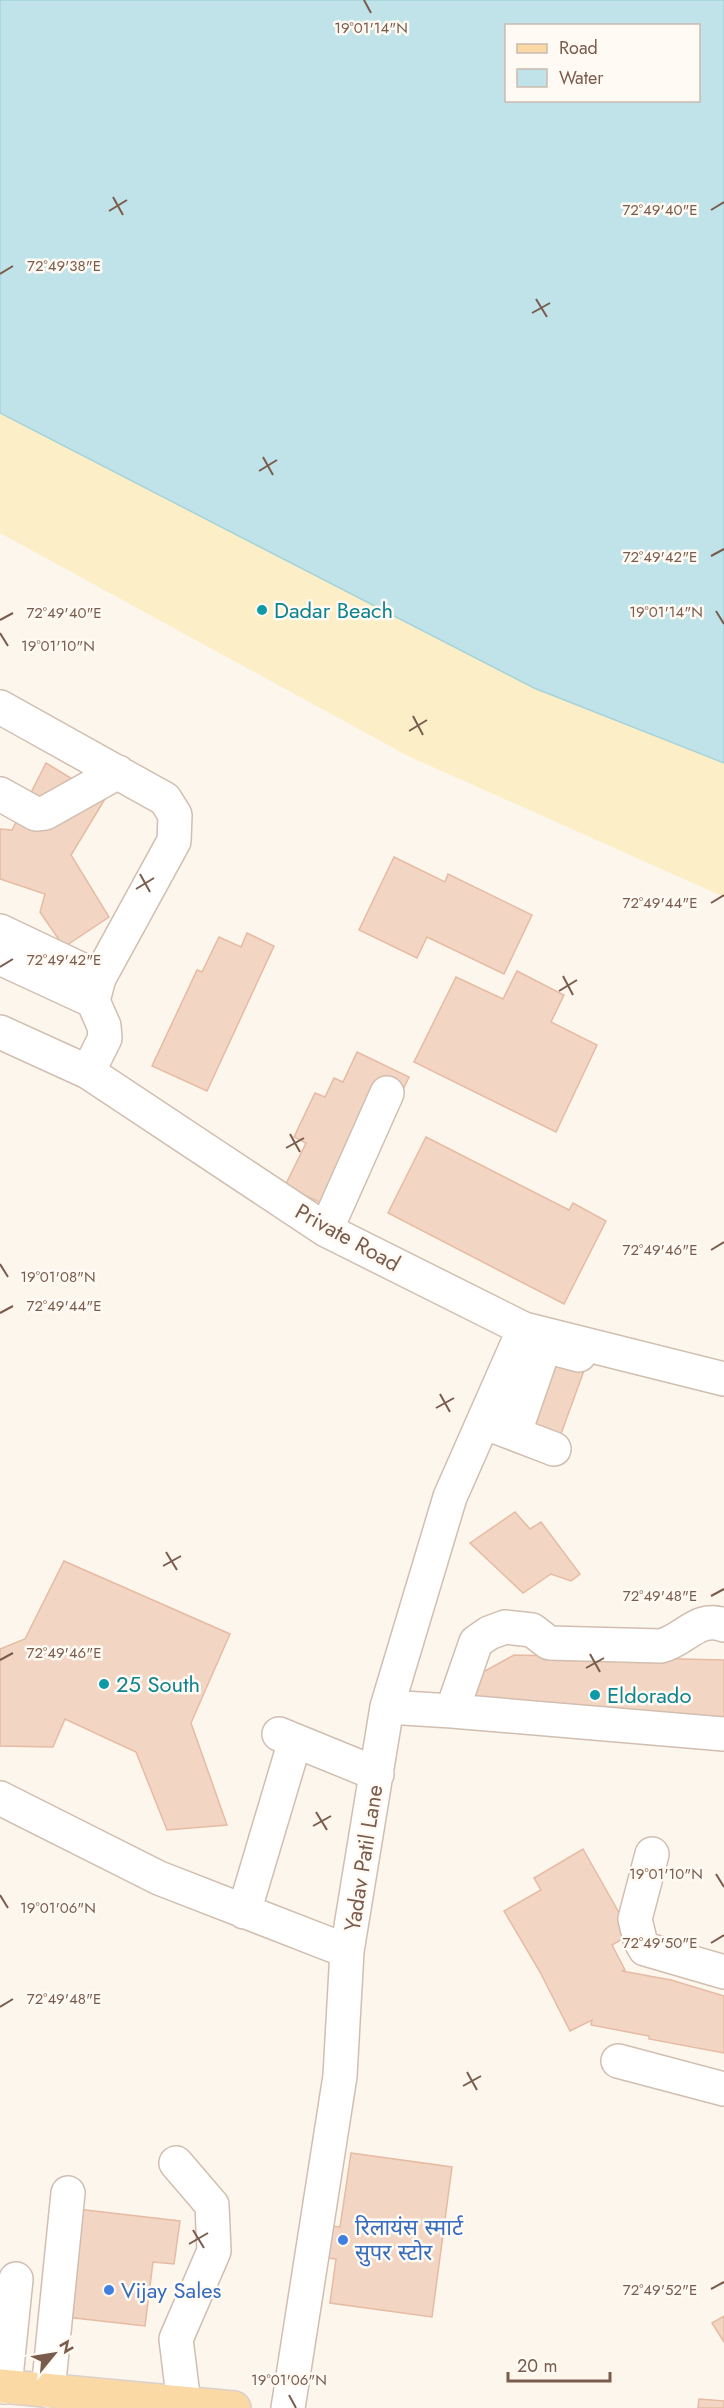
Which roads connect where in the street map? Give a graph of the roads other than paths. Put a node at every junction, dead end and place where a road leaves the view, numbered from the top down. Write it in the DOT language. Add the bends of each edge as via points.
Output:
graph roads {
  1 [pos="0,707"];
  2 [pos="118,772"];
  3 [pos="0,794"];
  4 [pos="0,931"];
  5 [pos="0,958"];
  6 [pos="96,990"];
  7 [pos="0,1032"];
  8 [pos="88,1072"];
  9 [pos="387,1093"];
  10 [pos="326,1230"];
  11 [pos="524,1329"];
  12 [pos="580,1355"];
  13 [pos="724,1379"];
  14 [pos="483,1422"];
  15 [pos="518,1426"];
  16 [pos="554,1449"];
  17 [pos="724,1625"];
  18 [pos="387,1707"];
  19 [pos="452,1711"];
  20 [pos="724,1734"];
  21 [pos="377,1774"];
  22 [pos="0,1798"];
  23 [pos="652,1854"];
  24 [pos="244,1912"];
  25 [pos="347,1952"];
  26 [pos="724,1972"];
  27 [pos="618,2061"];
  28 [pos="724,2089"];
  29 [pos="176,2163"];
  30 [pos="68,2193"];
  31 [pos="16,2279"];
  32 [pos="2,2386"];
  33 [pos="48,2391"];
  34 [pos="184,2404"];
  35 [pos="234,2408"];
  36 [pos="288,2408"];
  1 -- 2 [label="street"];
  2 -- 3 [label="street" via="45,813 36,814"];
  2 -- 6 [label="street" via="165,799 175,815 174,841"];
  4 -- 6 [label="street"];
  5 -- 6 [label="street"];
  6 -- 8 [label="street" via="105,1038"];
  7 -- 8 [label="street, Private Road"];
  8 -- 10 [label="street, Private Road"];
  9 -- 10 [label="street"];
  10 -- 11 [label="street, Private Road"];
  11 -- 12 [label="street, Private Road"];
  11 -- 14 [label="street, Yadav Patil Lane"];
  12 -- 13 [label="street, Private Road"];
  12 -- 15 [label="street" via="553,1348 542,1353"];
  14 -- 16 [label="street"];
  14 -- 18 [label="street, Yadav Patil Lane" via="450,1497"];
  17 -- 19 [label="street" via="714,1621 700,1623 674,1643 660,1646 549,1643 532,1630 505,1627 489,1632 476,1642"];
  18 -- 19 [label="street"];
  18 -- 21 [label="street, Yadav Patil Lane"];
  19 -- 20 [label="street"];
  21 -- 24 [label="street" via="287,1738"];
  21 -- 25 [label="street, Yadav Patil Lane"];
  22 -- 24 [label="street" via="159,1878"];
  23 -- 26 [label="street" via="635,1919 645,1949"];
  24 -- 25 [label="street"];
  25 -- 36 [label="street, Yadav Patil Lane" via="340,2076"];
  27 -- 28 [label="street"];
  29 -- 34 [label="street" via="212,2205 214,2251 176,2339"];
  30 -- 33 [label="street"];
  31 -- 32 [label="street"];
  32 -- 33 [label="main road"];
  33 -- 34 [label="main road"];
  34 -- 35 [label="main road"];
}
